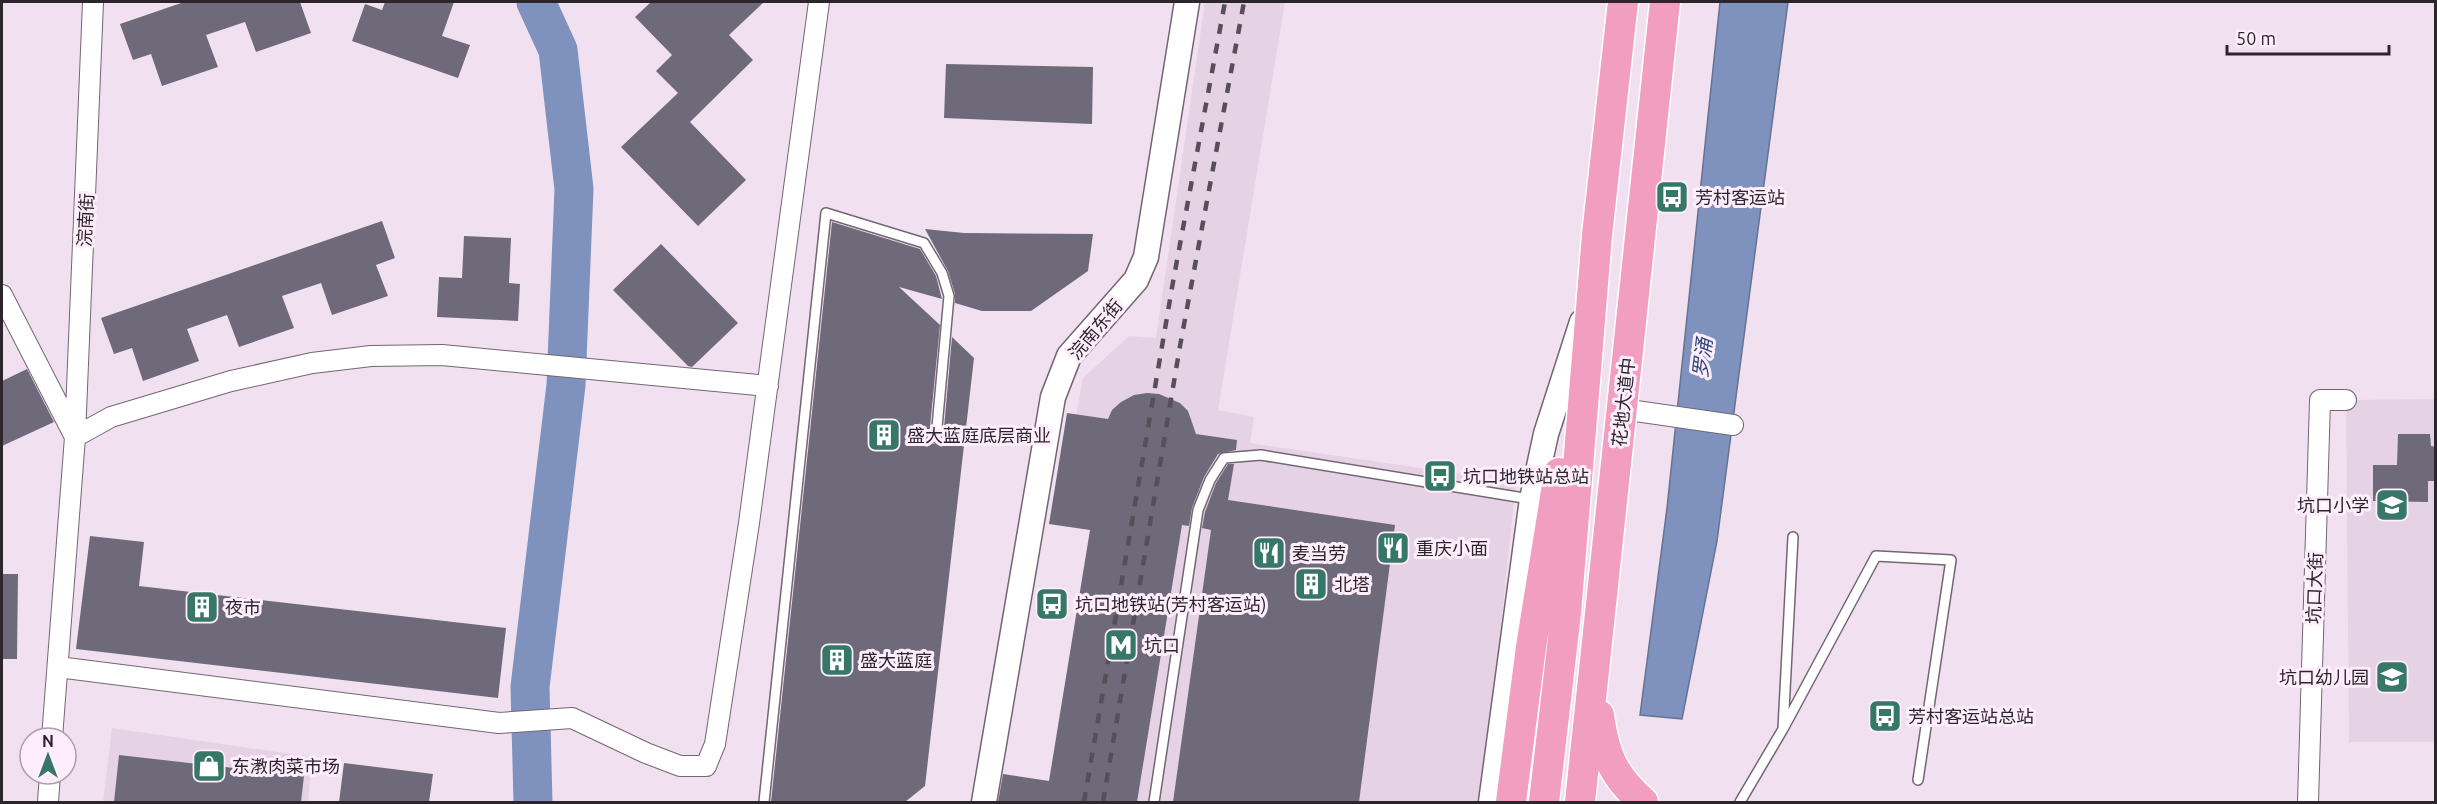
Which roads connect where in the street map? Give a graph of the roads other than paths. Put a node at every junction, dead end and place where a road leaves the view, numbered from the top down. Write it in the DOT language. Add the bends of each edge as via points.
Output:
graph roads {
  1 [pos="93,2"];
  2 [pos="819,2"];
  3 [pos="1187,2"];
  4 [pos="1623,2"];
  5 [pos="1665,2"];
  6 [pos="1597,236"];
  7 [pos="2,295"];
  8 [pos="1585,314"];
  9 [pos="768,386"];
  10 [pos="2346,400"];
  11 [pos="1622,409"];
  12 [pos="1733,425"];
  13 [pos="75,438"];
  14 [pos="936,438"];
  15 [pos="1532,500"];
  16 [pos="1793,537"];
  17 [pos="58,667"];
  18 [pos="1595,680"];
  19 [pos="53,726"];
  20 [pos="1783,729"];
  21 [pos="1918,780"];
  22 [pos="49,786"];
  23 [pos="1633,794"];
  24 [pos="48,802"];
  25 [pos="764,802"];
  26 [pos="984,802"];
  27 [pos="1154,802"];
  28 [pos="1491,802"];
  29 [pos="1511,802"];
  30 [pos="1544,802"];
  31 [pos="1580,802"];
  32 [pos="1740,802"];
  33 [pos="2308,802"];
  1 -- 13 [label="street, 浣南街"];
  2 -- 9 [label="street"];
  3 -- 26 [label="street, 浣南东街" via="1146,257 1137,280 1068,356 1053,397"];
  4 -- 6 [label="main road"];
  5 -- 11 [label="main road, 花地大道中"];
  6 -- 8 [label="main road"];
  6 -- 30 [label="main road" via="1566,613"];
  7 -- 13 [label="street"];
  8 -- 15 [label="street" via="1546,434"];
  8 -- 29 [label="main road" via="1531,647"];
  9 -- 13 [label="street" via="442,355 371,356 312,363 231,381 111,417"];
  9 -- 17 [label="street" via="715,744 706,766 680,766 572,718 499,723"];
  10 -- 33 [label="street, 坑口大街" via="2320,400"];
  11 -- 12 [label="street"];
  11 -- 18 [label="main road, 花地大道中"];
  13 -- 17 [label="street, 浣南街"];
  14 -- 25 [label="lane" via="949,296 942,273 924,243 826,213"];
  15 -- 27 [label="lane" via="1261,456 1224,458 1198,510"];
  15 -- 28 [label="street"];
  16 -- 20 [label="lane"];
  17 -- 19 [label="street, 浣南街"];
  18 -- 23 [label="main road" via="1602,739 1610,762"];
  18 -- 31 [label="main road, 花地大道中"];
  20 -- 21 [label="lane" via="1876,556 1951,560"];
  20 -- 32 [label="lane"];
  22 -- 24 [label="street"];
}
